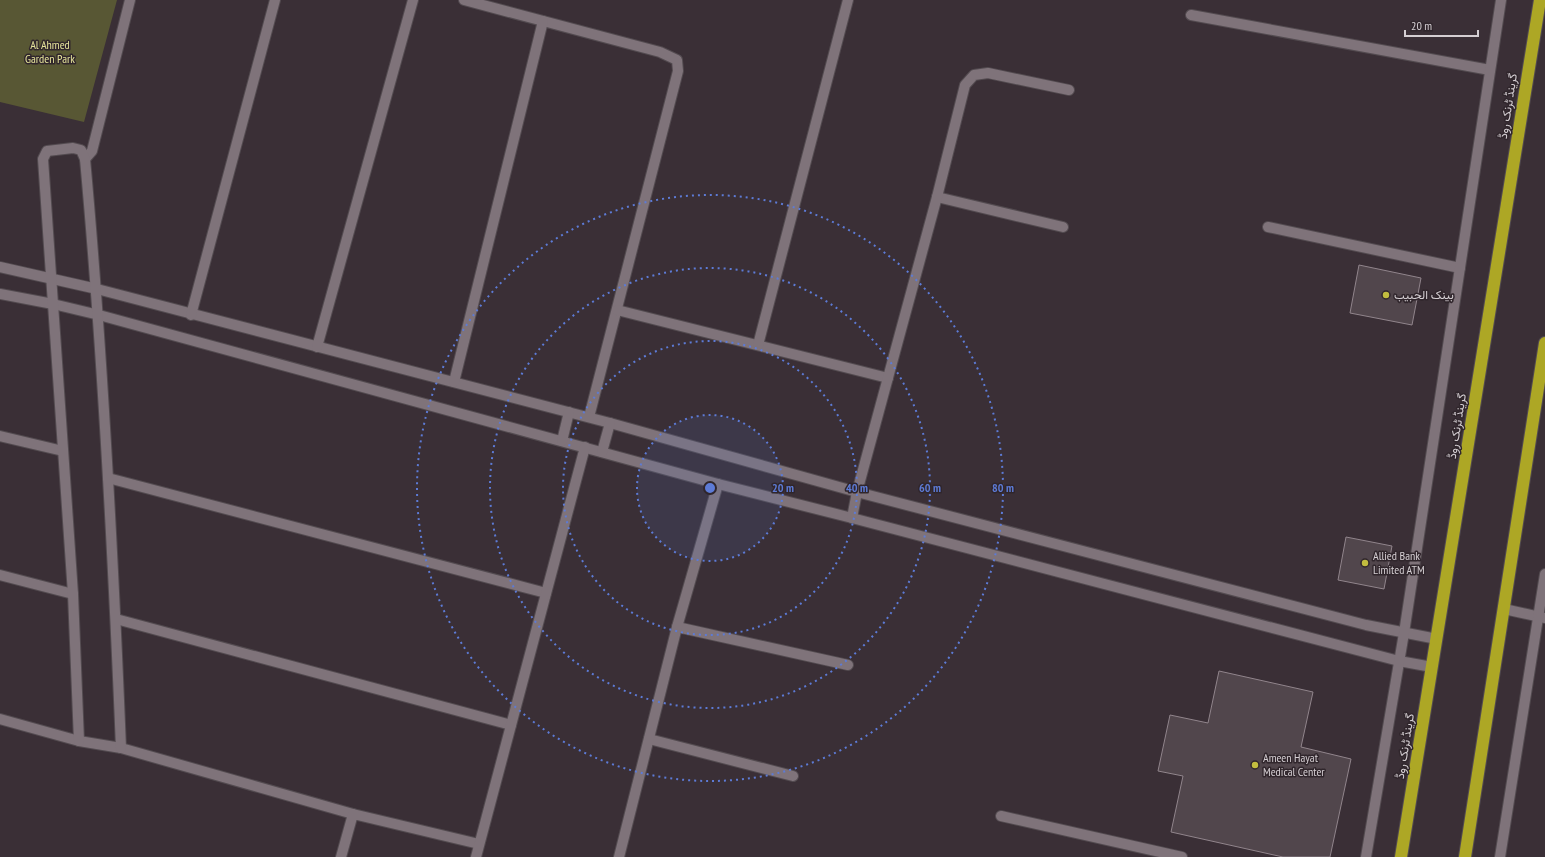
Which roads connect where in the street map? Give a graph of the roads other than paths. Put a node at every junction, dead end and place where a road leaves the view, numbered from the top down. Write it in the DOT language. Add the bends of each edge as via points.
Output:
graph roads {
  1 [pos="130,0"];
  2 [pos="275,0"];
  3 [pos="413,0"];
  4 [pos="464,0"];
  5 [pos="848,0"];
  6 [pos="1501,0"];
  7 [pos="1540,0"];
  8 [pos="1191,15"];
  9 [pos="543,21"];
  10 [pos="1490,70"];
  11 [pos="1069,90"];
  12 [pos="86,159"];
  13 [pos="937,197"];
  14 [pos="1063,227"];
  15 [pos="1268,227"];
  16 [pos="0,267"];
  17 [pos="1460,268"];
  18 [pos="52,279"];
  19 [pos="97,289"];
  20 [pos="0,294"];
  21 [pos="53,304"];
  22 [pos="617,310"];
  23 [pos="99,315"];
  24 [pos="190,315"];
  25 [pos="1545,342"];
  26 [pos="758,345"];
  27 [pos="317,347"];
  28 [pos="888,378"];
  29 [pos="454,382"];
  30 [pos="569,412"];
  31 [pos="589,417"];
  32 [pos="610,423"];
  33 [pos="0,436"];
  34 [pos="562,441"];
  35 [pos="585,448"];
  36 [pos="63,452"];
  37 [pos="602,452"];
  38 [pos="108,478"];
  39 [pos="718,484"];
  40 [pos="857,492"];
  41 [pos="852,518"];
  42 [pos="1545,574"];
  43 [pos="0,575"];
  44 [pos="546,593"];
  45 [pos="74,594"];
  46 [pos="1504,609"];
  47 [pos="1542,617"];
  48 [pos="116,619"];
  49 [pos="677,627"];
  50 [pos="1404,633"];
  51 [pos="1437,639"];
  52 [pos="1399,661"];
  53 [pos="848,664"];
  54 [pos="1432,667"];
  55 [pos="0,720"];
  56 [pos="511,725"];
  57 [pos="649,739"];
  58 [pos="79,741"];
  59 [pos="121,748"];
  60 [pos="794,776"];
  61 [pos="353,814"];
  62 [pos="1001,816"];
  63 [pos="479,844"];
  64 [pos="622,856"];
  65 [pos="341,857"];
  66 [pos="476,857"];
  67 [pos="1182,857"];
  68 [pos="1366,857"];
  69 [pos="1401,857"];
  70 [pos="1465,857"];
  71 [pos="1500,857"];
  1 -- 12 [label="street" via="92,151"];
  2 -- 24 [label="street"];
  3 -- 27 [label="street"];
  4 -- 9 [label="street"];
  5 -- 26 [label="street"];
  6 -- 10 [label="street"];
  7 -- 51 [label="highway, گرینڈ ٹرنک روڈ"];
  8 -- 10 [label="street"];
  9 -- 22 [label="street" via="660,52 677,60 678,71"];
  9 -- 29 [label="street"];
  10 -- 17 [label="street"];
  11 -- 13 [label="street" via="988,73 974,75 965,85"];
  12 -- 18 [label="street" via="81,150 73,148 47,151 43,159"];
  12 -- 19 [label="street"];
  13 -- 14 [label="street"];
  13 -- 28 [label="street"];
  15 -- 17 [label="street"];
  16 -- 18 [label="street"];
  17 -- 50 [label="street"];
  18 -- 19 [label="street"];
  18 -- 21 [label="street"];
  19 -- 23 [label="street"];
  19 -- 24 [label="street"];
  20 -- 21 [label="street"];
  21 -- 23 [label="street"];
  21 -- 36 [label="street"];
  22 -- 26 [label="street"];
  22 -- 31 [label="street"];
  23 -- 34 [label="street"];
  23 -- 38 [label="street"];
  24 -- 27 [label="street"];
  25 -- 46 [label="highway"];
  26 -- 28 [label="street"];
  27 -- 29 [label="street"];
  28 -- 40 [label="street"];
  29 -- 30 [label="street"];
  30 -- 31 [label="street"];
  30 -- 34 [label="street"];
  31 -- 32 [label="street"];
  32 -- 37 [label="street"];
  32 -- 40 [label="street"];
  33 -- 36 [label="street"];
  34 -- 35 [label="street"];
  35 -- 37 [label="street"];
  35 -- 44 [label="street"];
  36 -- 45 [label="street"];
  37 -- 39 [label="street"];
  38 -- 44 [label="street"];
  38 -- 48 [label="street"];
  39 -- 41 [label="street"];
  39 -- 49 [label="street"];
  40 -- 41 [label="street"];
  40 -- 50 [label="street"];
  41 -- 52 [label="street"];
  42 -- 47 [label="street"];
  43 -- 45 [label="street"];
  44 -- 56 [label="street"];
  45 -- 58 [label="street"];
  46 -- 47 [label="street"];
  46 -- 70 [label="highway"];
  47 -- 71 [label="street"];
  48 -- 56 [label="street"];
  48 -- 59 [label="street"];
  49 -- 53 [label="street"];
  49 -- 57 [label="street"];
  50 -- 51 [label="street"];
  50 -- 52 [label="street"];
  51 -- 54 [label="highway, گرینڈ ٹرنک روڈ"];
  52 -- 54 [label="street"];
  52 -- 68 [label="street"];
  54 -- 69 [label="highway, گرینڈ ٹرنک روڈ"];
  55 -- 58 [label="street"];
  56 -- 63 [label="street"];
  57 -- 60 [label="street"];
  57 -- 64 [label="street"];
  58 -- 59 [label="street"];
  59 -- 61 [label="street"];
  61 -- 63 [label="street"];
  61 -- 65 [label="street"];
  62 -- 67 [label="street"];
  63 -- 66 [label="street"];
}
